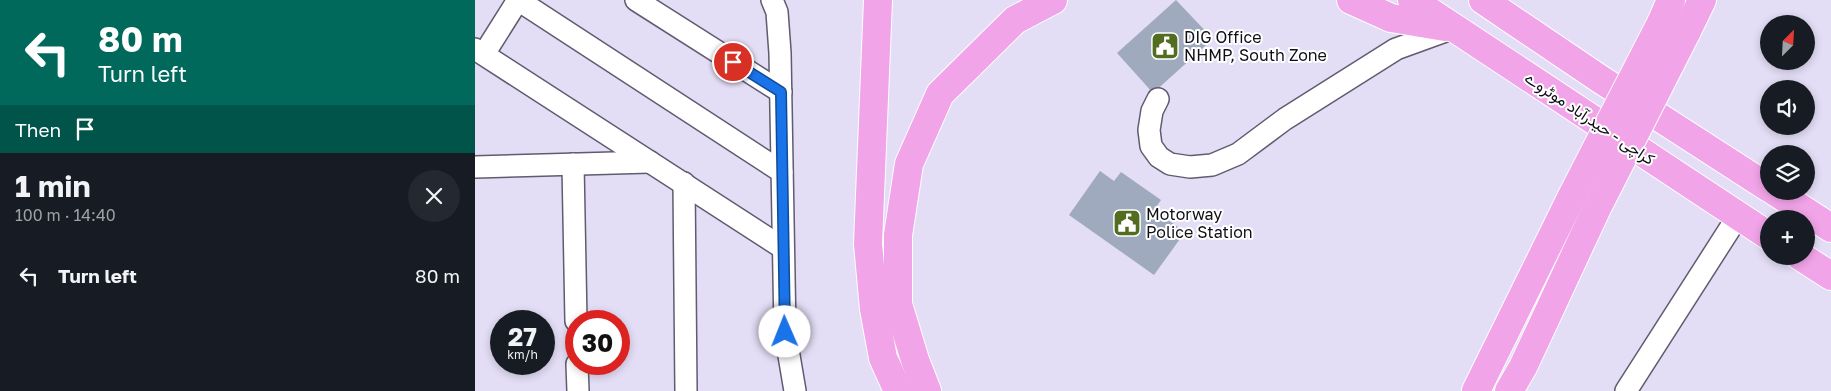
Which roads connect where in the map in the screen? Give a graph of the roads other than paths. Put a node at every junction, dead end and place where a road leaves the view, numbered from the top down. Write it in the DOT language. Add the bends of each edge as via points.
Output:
graph roads {
  1 [pos="518,0"];
  2 [pos="636,0"];
  3 [pos="773,0"];
  4 [pos="878,0"];
  5 [pos="1053,0"];
  6 [pos="1351,0"];
  7 [pos="1411,0"];
  8 [pos="1483,0"];
  9 [pos="1702,0"];
  10 [pos="1666,12"];
  11 [pos="1454,28"];
  12 [pos="479,52"];
  13 [pos="781,92"];
  14 [pos="1158,99"];
  15 [pos="650,162"];
  16 [pos="573,164"];
  17 [pos="475,166"];
  18 [pos="782,172"];
  19 [pos="1760,182"];
  20 [pos="684,183"];
  21 [pos="1787,200"];
  22 [pos="1738,216"];
  23 [pos="1831,228"];
  24 [pos="1760,230"];
  25 [pos="783,248"];
  26 [pos="1814,265"];
  27 [pos="1831,276"];
  28 [pos="576,310"];
  29 [pos="577,375"];
  30 [pos="578,391"];
  31 [pos="686,391"];
  32 [pos="795,391"];
  33 [pos="898,391"];
  34 [pos="927,391"];
  35 [pos="1476,391"];
  36 [pos="1509,391"];
  37 [pos="1626,391"];
  1 -- 12 [label="street"];
  1 -- 18 [label="street"];
  2 -- 13 [label="street"];
  3 -- 13 [label="street" via="777,12"];
  4 -- 33 [label="highway" via="868,244 874,309 883,358"];
  5 -- 34 [label="highway" via="1015,20 940,94 909,164 898,235 898,304"];
  6 -- 11 [label="highway" via="1391,18"];
  7 -- 11 [label="highway, کراچی - حیدرآباد موٹروے"];
  8 -- 19 [label="highway"];
  9 -- 36 [label="highway, bridge"];
  10 -- 35 [label="highway, bridge"];
  11 -- 14 [label="street" via="1396,49 1238,154 1212,164 1190,167 1170,164 1159,157 1151,146 1149,130"];
  11 -- 22 [label="highway, کراچی - حیدرآباد موٹروے"];
  12 -- 15 [label="street"];
  13 -- 18 [label="street"];
  15 -- 16 [label="street"];
  15 -- 20 [label="street"];
  16 -- 17 [label="street"];
  16 -- 28 [label="street"];
  18 -- 25 [label="street"];
  20 -- 25 [label="street"];
  20 -- 31 [label="street"];
  21 -- 23 [label="highway"];
  22 -- 24 [label="highway, کراچی - حیدرآباد موٹروے"];
  22 -- 37 [label="street"];
  25 -- 32 [label="street" via="785,332"];
  26 -- 27 [label="highway"];
  29 -- 30 [label="street"];
}
